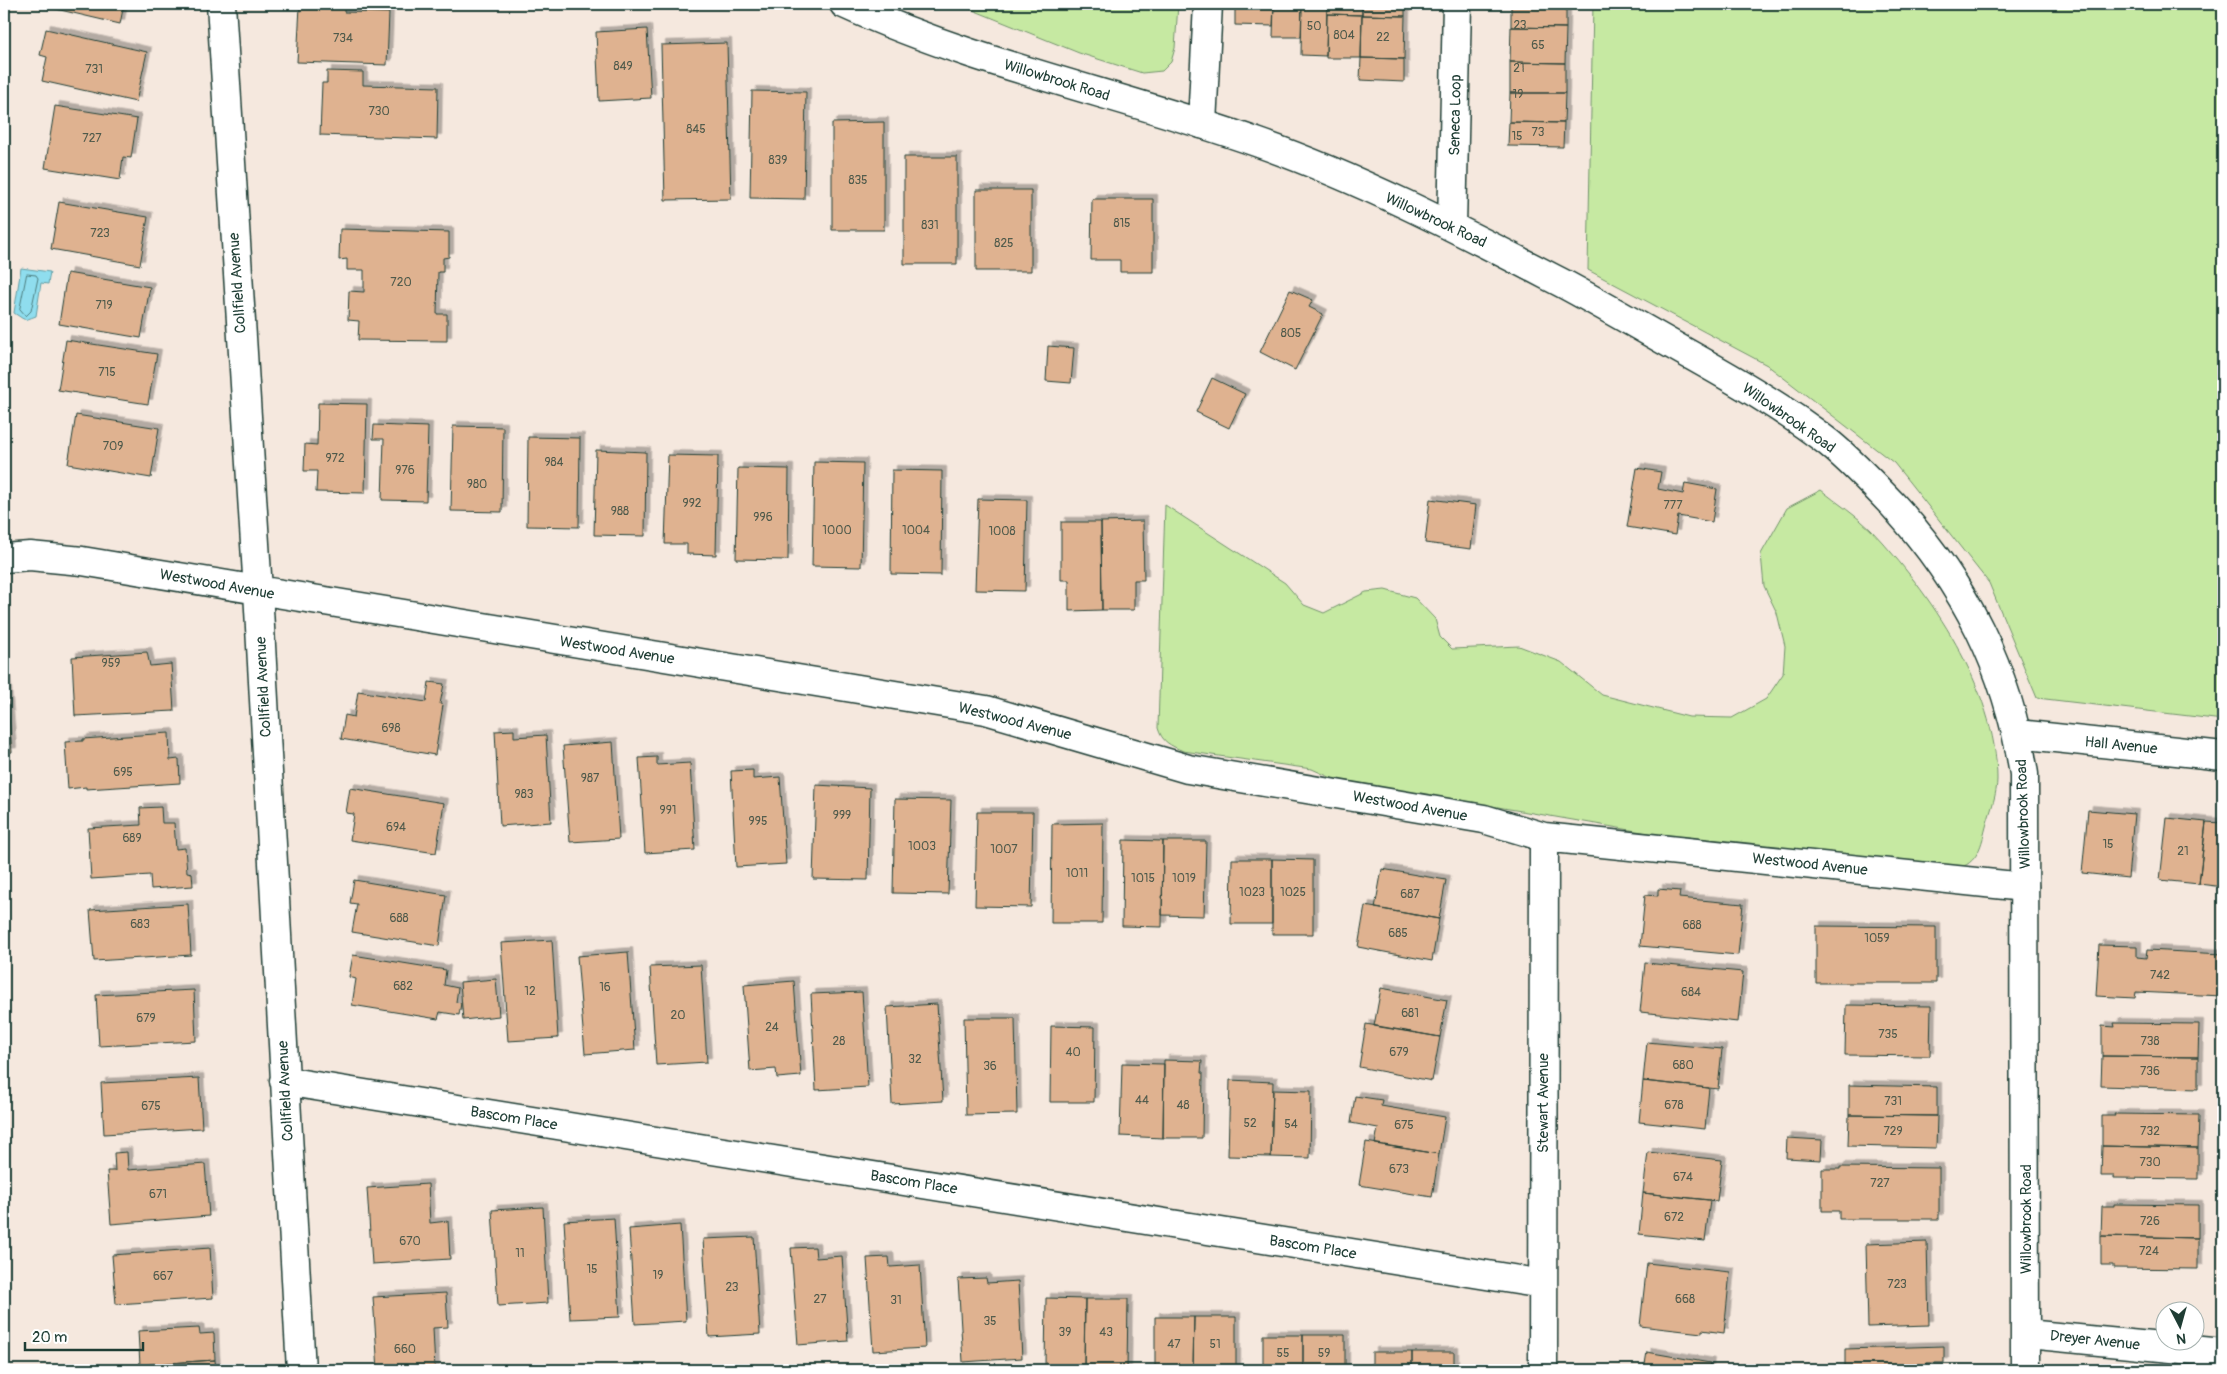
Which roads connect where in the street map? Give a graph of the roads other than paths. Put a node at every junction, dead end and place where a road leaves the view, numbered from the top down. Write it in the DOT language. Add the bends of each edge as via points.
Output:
graph roads {
  1 [pos="221,4"];
  2 [pos="844,4"];
  3 [pos="1208,4"];
  4 [pos="1457,4"];
  5 [pos="1202,124"];
  6 [pos="1452,226"];
  7 [pos="4,558"];
  8 [pos="258,591"];
  9 [pos="2018,734"];
  10 [pos="2223,756"];
  11 [pos="1544,837"];
  12 [pos="2024,886"];
  13 [pos="284,1081"];
  14 [pos="1543,1284"];
  15 [pos="2026,1334"];
  16 [pos="2223,1353"];
  17 [pos="301,1370"];
  18 [pos="1543,1370"];
  19 [pos="2025,1370"];
  1 -- 8 [label="street, Collfield Avenue"];
  2 -- 5 [label="street, Willowbrook Road" via="927,38 1049,79"];
  3 -- 5 [label="street"];
  4 -- 6 [label="street, Seneca Loop"];
  5 -- 6 [label="street, Willowbrook Road" via="1260,143"];
  6 -- 9 [label="street, Willowbrook Road" via="1596,301 1750,388 1830,444 1875,486 1925,541 1965,601 1989,649"];
  7 -- 8 [label="street, Westwood Avenue" via="30,556 82,562"];
  8 -- 11 [label="street, Westwood Avenue" via="986,710 1188,768 1484,819"];
  8 -- 13 [label="street, Collfield Avenue"];
  9 -- 10 [label="street, Hall Avenue"];
  9 -- 12 [label="street, Willowbrook Road" via="2024,774"];
  11 -- 12 [label="street, Westwood Avenue"];
  11 -- 14 [label="street, Stewart Avenue"];
  12 -- 15 [label="street, Willowbrook Road"];
  13 -- 14 [label="street, Bascom Place"];
  13 -- 17 [label="street, Collfield Avenue"];
  14 -- 18 [label="street, Stewart Avenue"];
  15 -- 16 [label="street, Dreyer Avenue"];
  15 -- 19 [label="street, Willowbrook Road"];
}
